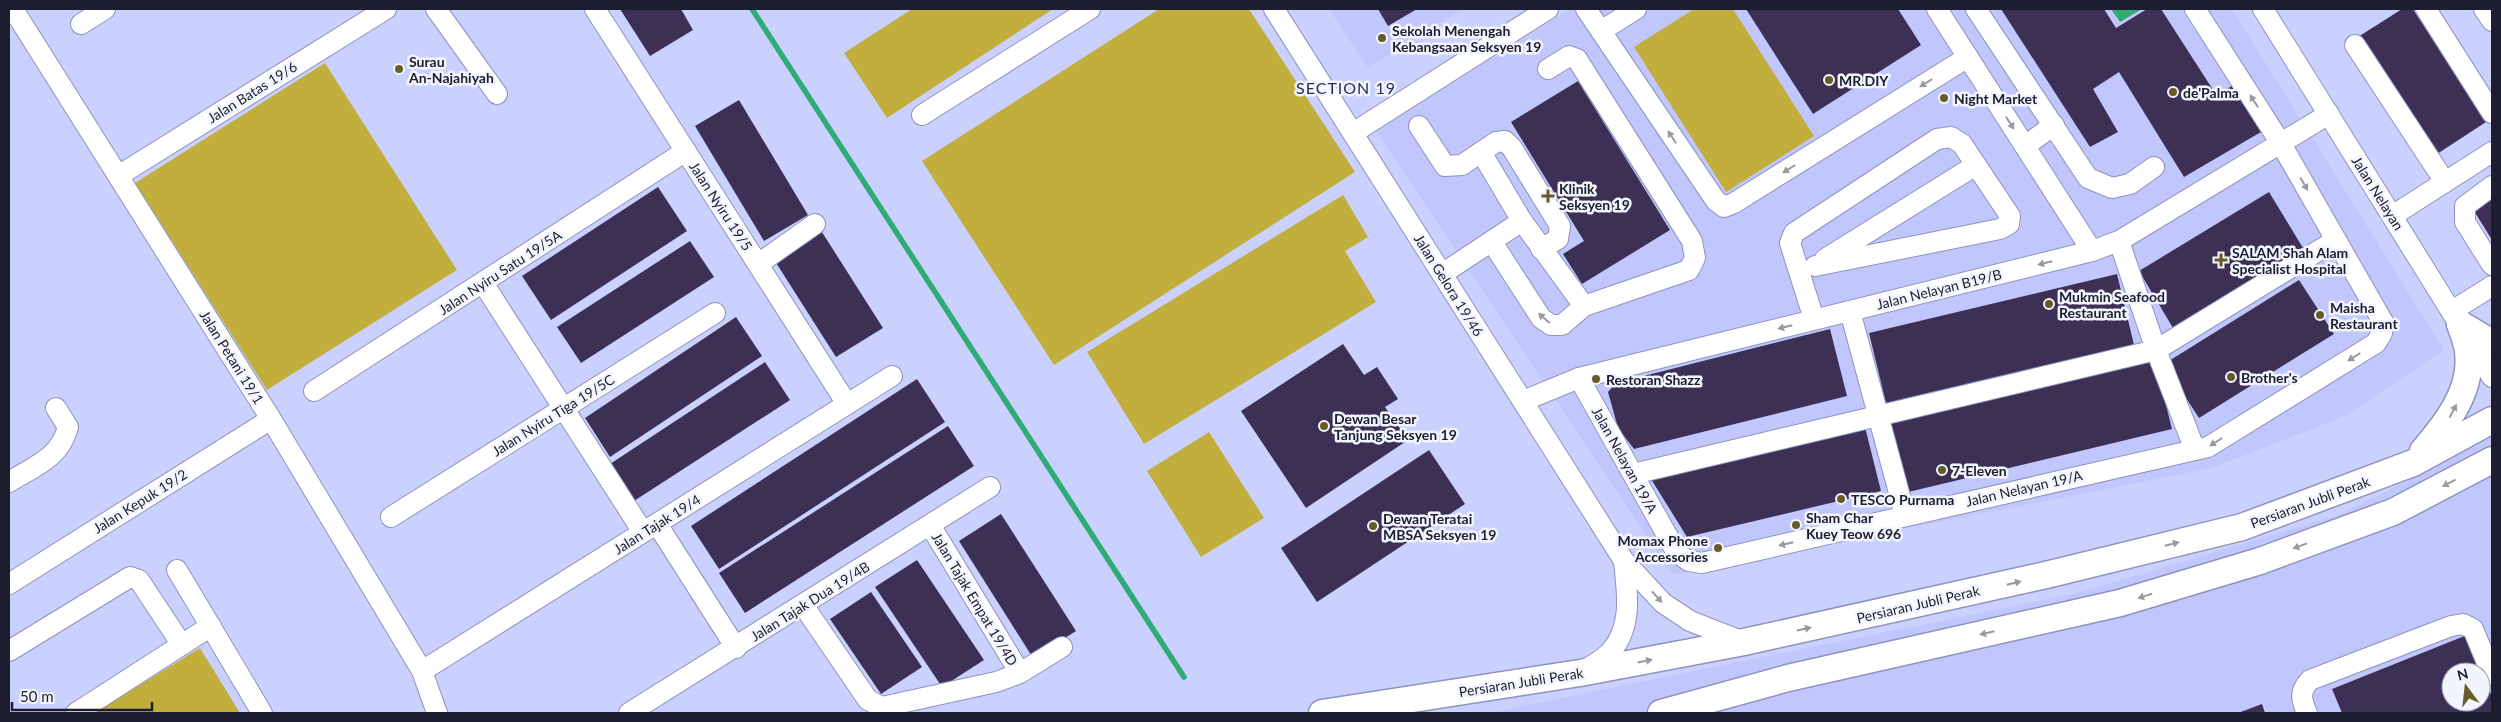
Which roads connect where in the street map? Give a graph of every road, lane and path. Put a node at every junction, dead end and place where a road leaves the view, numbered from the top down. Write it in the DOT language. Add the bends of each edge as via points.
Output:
graph roads {
  1 [pos="13,9"];
  2 [pos="105,9"];
  3 [pos="436,9"];
  4 [pos="595,9"];
  5 [pos="1090,9"];
  6 [pos="1274,9"];
  7 [pos="1548,9"];
  8 [pos="1586,9"];
  9 [pos="1636,9"];
  10 [pos="1937,9"];
  11 [pos="1976,9"];
  12 [pos="2195,9"];
  13 [pos="2263,9"];
  14 [pos="2426,9"];
  15 [pos="2484,9"];
  16 [pos="374,12"];
  17 [pos="2492,21"];
  18 [pos="81,24"];
  19 [pos="1601,31"];
  20 [pos="2355,45"];
  21 [pos="1968,57"];
  22 [pos="1548,69"];
  23 [pos="497,94"];
  24 [pos="2492,113"];
  25 [pos="2329,114"];
  26 [pos="922,115"];
  27 [pos="2054,125"];
  28 [pos="1419,126"];
  29 [pos="1353,133"];
  30 [pos="2280,142"];
  31 [pos="2025,146"];
  32 [pos="686,151"];
  33 [pos="1481,152"];
  34 [pos="2492,152"];
  35 [pos="1976,165"];
  36 [pos="2154,167"];
  37 [pos="118,176"];
  38 [pos="2445,182"];
  39 [pos="2492,186"];
  40 [pos="2392,216"];
  41 [pos="1522,221"];
  42 [pos="815,224"];
  43 [pos="2336,240"];
  44 [pos="2118,241"];
  45 [pos="1492,242"];
  46 [pos="1541,249"];
  47 [pos="2092,251"];
  48 [pos="758,264"];
  49 [pos="2492,265"];
  50 [pos="1808,270"];
  51 [pos="1442,274"];
  52 [pos="483,283"];
  53 [pos="2492,286"];
  54 [pos="1584,306"];
  55 [pos="1850,311"];
  56 [pos="714,313"];
  57 [pos="2456,318"];
  58 [pos="1814,319"];
  59 [pos="2492,343"];
  60 [pos="2156,350"];
  61 [pos="892,376"];
  62 [pos="2492,377"];
  63 [pos="1580,378"];
  64 [pos="314,391"];
  65 [pos="1523,401"];
  66 [pos="847,404"];
  67 [pos="56,408"];
  68 [pos="564,408"];
  69 [pos="1878,416"];
  70 [pos="271,418"];
  71 [pos="2492,420"];
  72 [pos="2195,450"];
  73 [pos="2492,460"];
  74 [pos="2413,463"];
  75 [pos="1633,474"];
  76 [pos="9,482"];
  77 [pos="990,487"];
  78 [pos="1905,515"];
  79 [pos="391,517"];
  80 [pos="930,525"];
  81 [pos="650,528"];
  82 [pos="1624,561"];
  83 [pos="177,570"];
  84 [pos="9,584"];
  85 [pos="803,605"];
  86 [pos="210,626"];
  87 [pos="1744,642"];
  88 [pos="182,645"];
  89 [pos="1062,647"];
  90 [pos="736,648"];
  91 [pos="9,651"];
  92 [pos="422,671"];
  93 [pos="1020,673"];
  94 [pos="1580,673"];
  95 [pos="2492,675"];
  96 [pos="1388,707"];
  97 [pos="76,713"];
  98 [pos="262,713"];
  99 [pos="437,713"];
  100 [pos="629,713"];
  101 [pos="1322,713"];
  102 [pos="1662,713"];
  103 [pos="2307,713"];
  1 -- 37 [label="street, Jalan Petani 19/1"];
  2 -- 18 [label="street"];
  3 -- 23 [label="street"];
  4 -- 32 [label="street, Jalan Nyiru 19/5"];
  5 -- 26 [label="street"];
  6 -- 29 [label="street, Jalan Gelora 19/46"];
  7 -- 29 [label="street"];
  8 -- 19 [label="street"];
  9 -- 19 [label="street"];
  10 -- 21 [label="street"];
  11 -- 27 [label="street"];
  30 -- 12 [label="street, one-way"];
  13 -- 25 [label="street, Jalan Nelayan"];
  14 -- 24 [label="street"];
  15 -- 17 [label="street"];
  16 -- 37 [label="street, Jalan Batas 19/6"];
  21 -- 19 [label="street, one-way" via="1724,207 1716,201"];
  20 -- 38 [label="street"];
  21 -- 31 [label="street, one-way"];
  22 -- 54 [label="street" via="1569,56 1577,59 1692,241 1695,258 1689,270"];
  25 -- 30 [label="street, Jalan Nelayan B19/B"];
  25 -- 40 [label="street, Jalan Nelayan"];
  27 -- 31 [label="street"];
  27 -- 36 [label="street" via="2088,178 2112,188 2130,184"];
  28 -- 33 [label="street" via="1445,166 1462,165"];
  29 -- 51 [label="street, Jalan Gelora 19/46"];
  30 -- 43 [label="street, one-way"];
  30 -- 44 [label="street, Jalan Nelayan B19/B"];
  31 -- 47 [label="street"];
  32 -- 48 [label="street, Jalan Nyiru 19/5"];
  32 -- 52 [label="street, Jalan Nyiru Satu 19/5A"];
  33 -- 41 [label="street"];
  33 -- 46 [label="street" via="1496,142 1506,141 1512,148 1560,226 1558,239"];
  34 -- 38 [label="street"];
  35 -- 50 [label="street"];
  35 -- 50 [label="street" via="1962,144 1951,137 1937,139 1794,233 1790,243"];
  35 -- 50 [label="street" via="2010,216 2009,224 2000,229"];
  37 -- 70 [label="street, Jalan Petani 19/1"];
  38 -- 40 [label="street"];
  39 -- 49 [label="street" via="2465,206 2465,222"];
  40 -- 57 [label="street, Jalan Nelayan"];
  41 -- 45 [label="street"];
  41 -- 46 [label="street"];
  42 -- 48 [label="street"];
  43 -- 60 [label="street"];
  43 -- 72 [label="street, Jalan Nelayan 19/A, one-way" via="2383,322 2382,333 2376,343 2208,447"];
  44 -- 47 [label="street, Jalan Nelayan B19/B"];
  44 -- 60 [label="street"];
  45 -- 51 [label="street"];
  54 -- 45 [label="street, one-way" via="1562,325 1541,318"];
  46 -- 54 [label="street"];
  47 -- 55 [label="street, Jalan Nelayan B19/B, one-way"];
  48 -- 66 [label="street, Jalan Nyiru 19/5"];
  50 -- 58 [label="street"];
  51 -- 65 [label="street, Jalan Gelora 19/46"];
  52 -- 64 [label="street, Jalan Nyiru Satu 19/5A"];
  52 -- 68 [label="street"];
  53 -- 57 [label="street"];
  55 -- 58 [label="street, Jalan Nelayan B19/B"];
  55 -- 69 [label="street"];
  56 -- 68 [label="street, Jalan Nyiru Tiga 19/5C"];
  57 -- 59 [label="main road"];
  57 -- 62 [label="street, Jalan Nelayan"];
  74 -- 57 [label="main road, one-way" via="2445,425 2461,396 2468,368 2468,350"];
  58 -- 63 [label="street, Jalan Nelayan B19/B, one-way"];
  60 -- 69 [label="street"];
  60 -- 72 [label="street"];
  61 -- 66 [label="street, Jalan Tajak 19/4"];
  63 -- 65 [label="street, Jalan Nelayan B19/B"];
  63 -- 75 [label="street, Jalan Nelayan 19/A"];
  65 -- 82 [label="street, Jalan Gelora 19/46"];
  66 -- 81 [label="street, Jalan Tajak 19/4"];
  67 -- 76 [label="street" via="68,427 58,451"];
  68 -- 79 [label="street, Jalan Nyiru Tiga 19/5C"];
  68 -- 81 [label="street"];
  69 -- 75 [label="street"];
  69 -- 78 [label="street"];
  70 -- 84 [label="street, Jalan Kepuk 19/2"];
  70 -- 92 [label="street, Jalan Petani 19/1"];
  71 -- 74 [label="main road, Persiaran Jubli Perak"];
  72 -- 78 [label="street, Jalan Nelayan 19/A"];
  73 -- 102 [label="main road, one-way" via="2393,512 2222,572 2120,603 1788,678"];
  87 -- 74 [label="main road, Persiaran Jubli Perak, one-way" via="2046,575 2242,527"];
  78 -- 75 [label="street, Jalan Nelayan 19/A, one-way" via="1702,564 1677,553"];
  77 -- 80 [label="street, Jalan Tajak Dua 19/4B"];
  80 -- 85 [label="street, Jalan Tajak Dua 19/4B"];
  80 -- 93 [label="street, Jalan Tajak Empat 19/4D"];
  81 -- 90 [label="street"];
  81 -- 92 [label="street, Jalan Tajak 19/4"];
  82 -- 87 [label="street, Jalan Gelora 19/46, one-way" via="1663,603 1690,621"];
  82 -- 94 [label="street, Jalan Gelora 19/46" via="1627,622 1612,651"];
  83 -- 86 [label="street"];
  85 -- 90 [label="street, Jalan Tajak Dua 19/4B"];
  85 -- 93 [label="street" via="868,700 882,707 996,682"];
  86 -- 88 [label="street"];
  86 -- 98 [label="street"];
  94 -- 87 [label="main road, Persiaran Jubli Perak, one-way"];
  88 -- 91 [label="street" via="139,580 130,577"];
  88 -- 97 [label="street"];
  89 -- 93 [label="street"];
  90 -- 100 [label="street, Jalan Tajak Dua 19/4B"];
  92 -- 99 [label="street, Jalan Petani 19/1"];
  94 -- 96 [label="main road, Persiaran Jubli Perak"];
  95 -- 103 [label="street" via="2473,629 2463,624 2451,626 2310,680 2302,689 2301,700"];
  96 -- 101 [label="main road, Persiaran Jubli Perak"];
}
